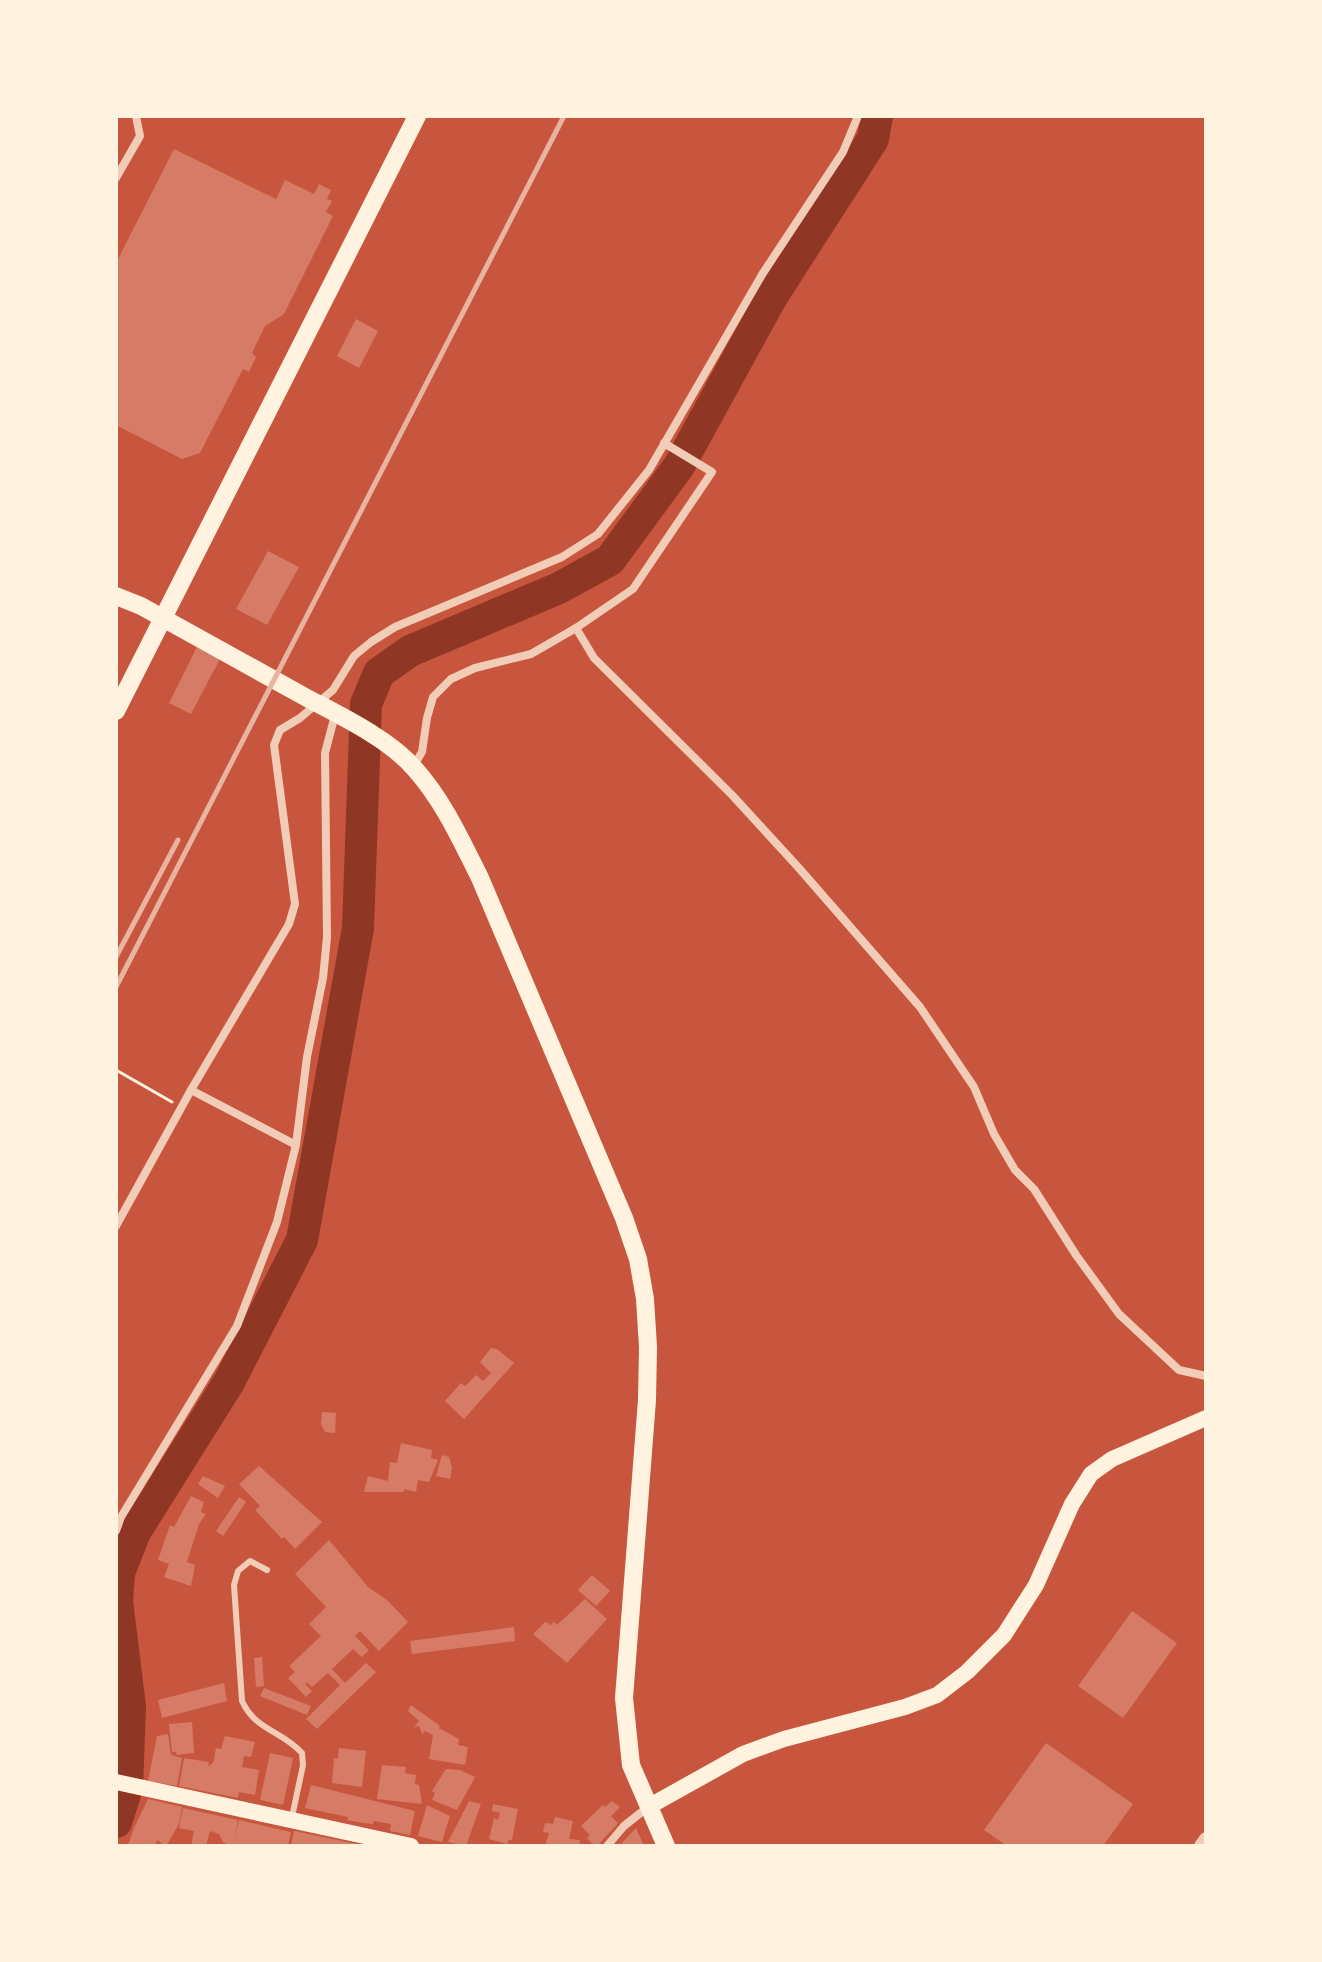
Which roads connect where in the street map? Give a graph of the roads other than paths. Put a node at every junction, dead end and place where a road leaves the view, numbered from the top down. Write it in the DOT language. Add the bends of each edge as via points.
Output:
graph roads {
  1 [pos="136,116"];
  2 [pos="417,116"];
  3 [pos="858,116"];
  4 [pos="116,178"];
  5 [pos="664,443"];
  6 [pos="116,596"];
  7 [pos="576,628"];
  8 [pos="116,711"];
  9 [pos="336,713"];
  10 [pos="413,766"];
  11 [pos="191,1090"];
  12 [pos="296,1145"];
  13 [pos="116,1226"];
  14 [pos="1206,1376"];
  15 [pos="1206,1418"];
  16 [pos="116,1531"];
  17 [pos="267,1570"];
  18 [pos="116,1782"];
  19 [pos="648,1807"];
  20 [pos="291,1820"];
  21 [pos="1206,1839"];
  22 [pos="411,1846"];
  23 [pos="607,1846"];
  24 [pos="666,1846"];
  25 [pos="1201,1846"];
  1 -- 4 [label="street" via="140,136"];
  2 -- 8 [label="main road"];
  3 -- 5 [label="street" via="843,152 763,273"];
  5 -- 7 [label="street" via="712,472 633,589"];
  5 -- 11 [label="street" via="598,534 562,557 395,627 354,656 333,690 280,730 274,745 295,904 289,924"];
  6 -- 9 [label="main road"];
  7 -- 10 [label="street" via="531,654 451,679 433,697 422,752"];
  7 -- 14 [label="street" via="594,658 741,805 920,1007 974,1087 1015,1170 1034,1189 1119,1314 1179,1370"];
  9 -- 10 [label="main road"];
  9 -- 12 [label="street" via="325,753 327,937"];
  10 -- 19 [label="main road" via="457,831 480,878 638,1259 645,1299 647,1400 624,1698 631,1765"];
  11 -- 12 [label="street"];
  11 -- 13 [label="street"];
  12 -- 16 [label="street" via="277,1222 237,1326"];
  15 -- 19 [label="main road" via="1112,1459 1091,1474 1036,1585 1004,1635 937,1695 743,1754"];
  17 -- 20 [label="lane" via="250,1561 238,1571 234,1585 242,1701 260,1725 302,1753"];
  18 -- 20 [label="main road"];
  19 -- 23 [label="street"];
  19 -- 24 [label="main road"];
  20 -- 22 [label="main road"];
  21 -- 25 [label="street"];
}
